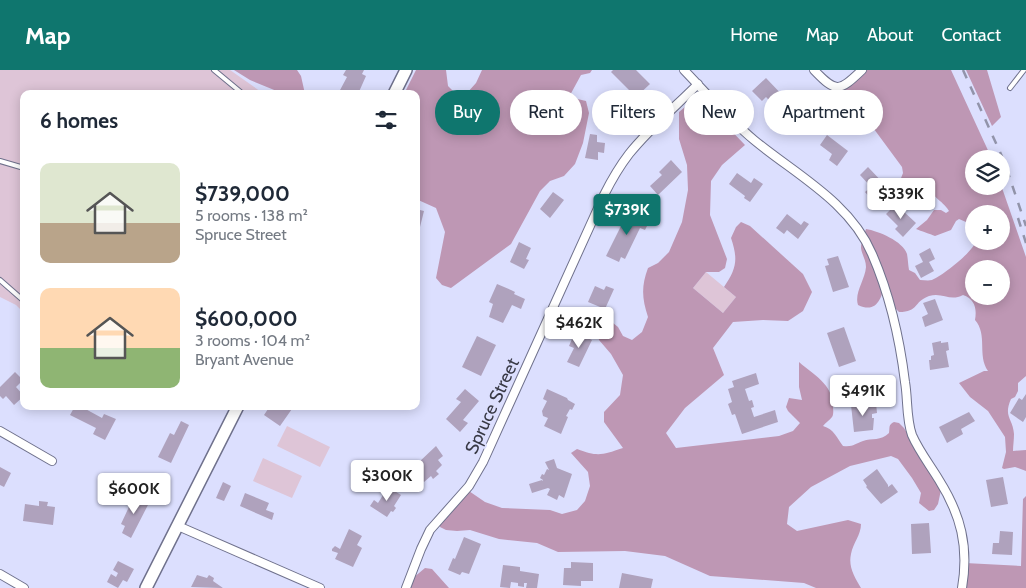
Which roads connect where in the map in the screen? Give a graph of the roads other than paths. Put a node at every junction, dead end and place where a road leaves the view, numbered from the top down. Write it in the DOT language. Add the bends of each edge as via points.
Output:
graph roads {
  1 [pos="214,70"];
  2 [pos="406,70"];
  3 [pos="684,70"];
  4 [pos="814,70"];
  5 [pos="862,70"];
  6 [pos="1024,70"];
  7 [pos="698,84"];
  8 [pos="1010,88"];
  9 [pos="238,90"];
  10 [pos="396,90"];
  11 [pos="0,161"];
  12 [pos="20,167"];
  13 [pos="0,280"];
  14 [pos="20,298"];
  15 [pos="236,410"];
  16 [pos="0,431"];
  17 [pos="52,461"];
  18 [pos="178,526"];
  19 [pos="0,574"];
  20 [pos="24,588"];
  21 [pos="146,588"];
  22 [pos="320,588"];
  23 [pos="406,588"];
  24 [pos="962,588"];
  1 -- 9 [label="lane"];
  2 -- 10 [label="main road"];
  3 -- 7 [label="street"];
  4 -- 5 [label="street" via="831,86 843,87"];
  6 -- 8 [label="lane"];
  7 -- 23 [label="street, Spruce Street" via="639,142 613,177 484,462 469,486 430,530"];
  7 -- 24 [label="street" via="753,139 841,210 870,250 898,343 912,434 958,517 965,564"];
  11 -- 12 [label="lane"];
  13 -- 14 [label="lane"];
  15 -- 18 [label="main road"];
  16 -- 17 [label="street"];
  18 -- 21 [label="main road"];
  18 -- 22 [label="street"];
  19 -- 20 [label="street"];
}
